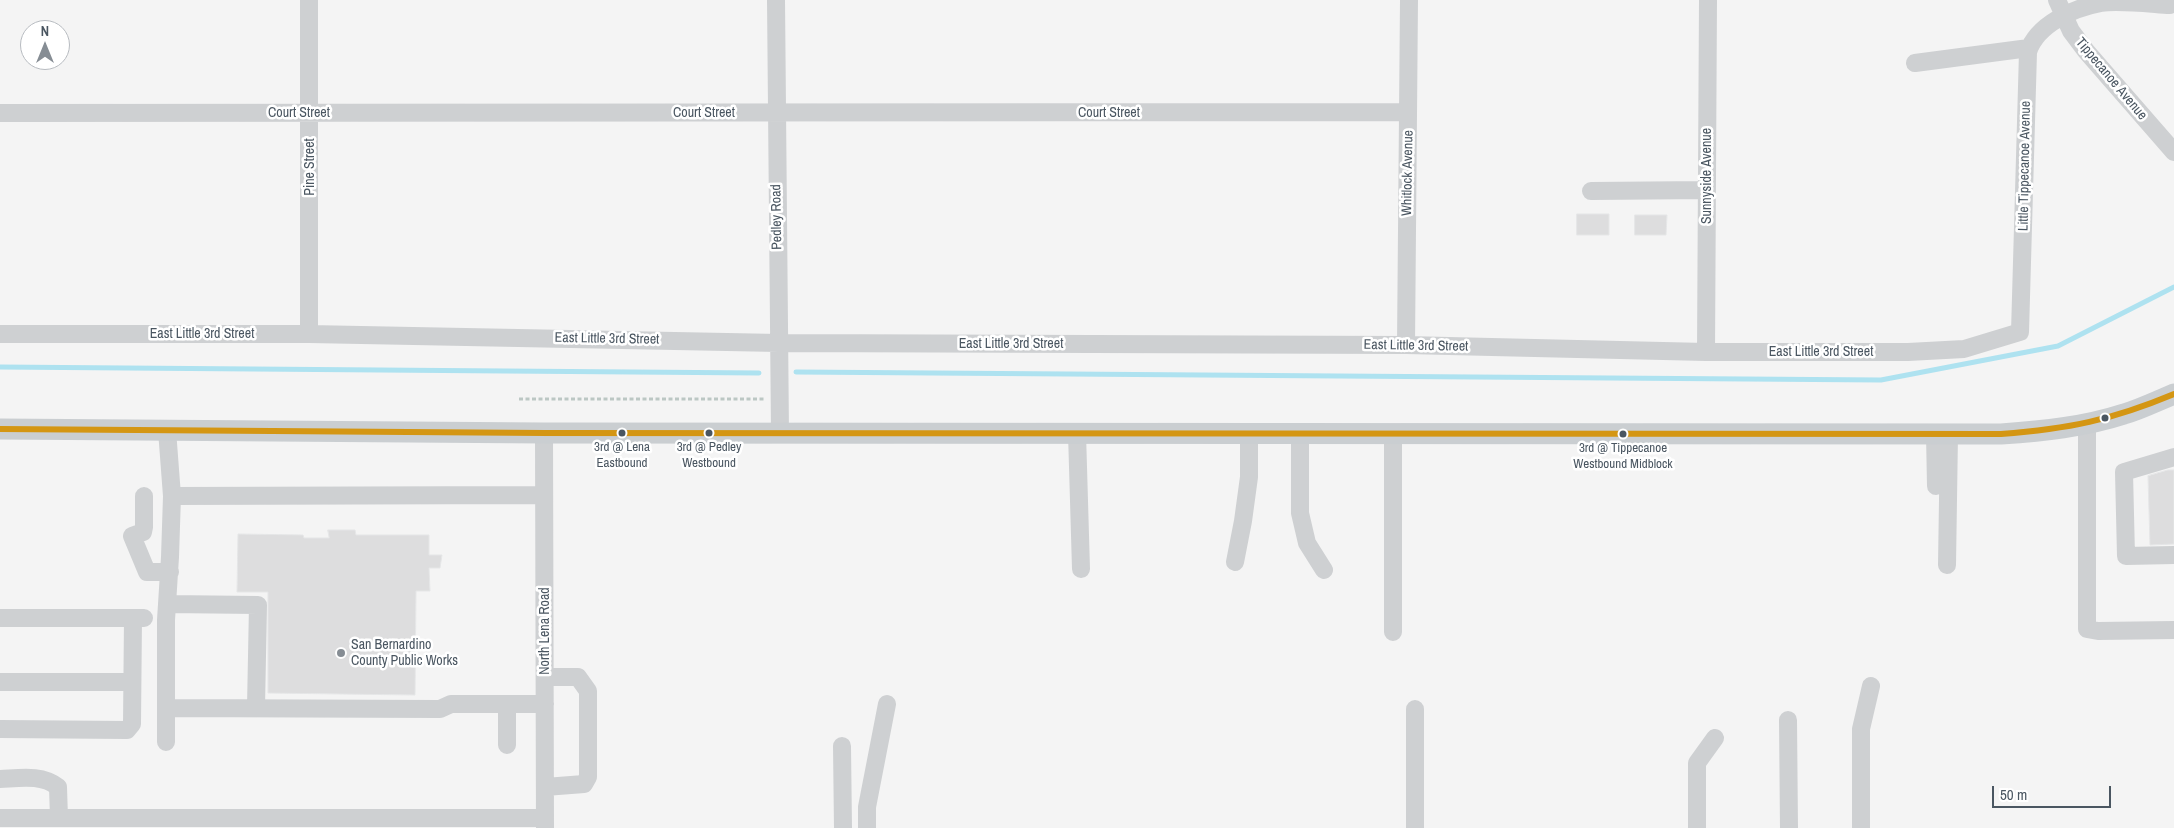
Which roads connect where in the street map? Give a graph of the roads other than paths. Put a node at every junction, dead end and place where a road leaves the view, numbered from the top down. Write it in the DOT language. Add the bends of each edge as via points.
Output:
graph roads {
  1 [pos="309,0"];
  2 [pos="776,0"];
  3 [pos="1410,0"];
  4 [pos="1708,0"];
  5 [pos="2170,5"];
  6 [pos="2060,8"];
  7 [pos="2029,48"];
  8 [pos="1915,63"];
  9 [pos="1408,112"];
  10 [pos="0,113"];
  11 [pos="310,113"];
  12 [pos="776,113"];
  13 [pos="2174,152"];
  14 [pos="1707,190"];
  15 [pos="1591,191"];
  16 [pos="2020,332"];
  17 [pos="0,334"];
  18 [pos="309,334"];
  19 [pos="779,343"];
  20 [pos="1406,346"];
  21 [pos="1706,352"];
  22 [pos="2174,394"];
  23 [pos="2087,424"];
  24 [pos="0,429"];
  25 [pos="167,430"];
  26 [pos="544,433"];
  27 [pos="780,433"];
  28 [pos="1077,433"];
  29 [pos="1249,433"];
  30 [pos="1393,433"];
  31 [pos="1300,434"];
  32 [pos="1942,434"];
  33 [pos="2174,457"];
  34 [pos="544,495"];
  35 [pos="144,496"];
  36 [pos="172,496"];
  37 [pos="2174,555"];
  38 [pos="1235,562"];
  39 [pos="1942,563"];
  40 [pos="1081,569"];
  41 [pos="1324,570"];
  42 [pos="170,572"];
  43 [pos="167,604"];
  44 [pos="0,618"];
  45 [pos="2174,630"];
  46 [pos="1393,632"];
  47 [pos="545,677"];
  48 [pos="0,682"];
  49 [pos="132,682"];
  50 [pos="1871,686"];
  51 [pos="507,704"];
  52 [pos="545,704"];
  53 [pos="887,704"];
  54 [pos="256,707"];
  55 [pos="166,708"];
  56 [pos="1415,709"];
  57 [pos="1788,720"];
  58 [pos="0,729"];
  59 [pos="1715,738"];
  60 [pos="166,742"];
  61 [pos="507,745"];
  62 [pos="842,746"];
  63 [pos="0,778"];
  64 [pos="545,787"];
  65 [pos="59,818"];
  66 [pos="5,822"];
  67 [pos="148,823"];
  68 [pos="205,823"];
  69 [pos="545,823"];
  70 [pos="843,828"];
  71 [pos="867,828"];
  72 [pos="1415,828"];
  73 [pos="1697,828"];
  74 [pos="1789,828"];
  75 [pos="1861,828"];
  1 -- 11 [label="street, Pine Street"];
  2 -- 12 [label="street, Pedley Road"];
  3 -- 9 [label="street, Whitlock Avenue"];
  4 -- 14 [label="street, Sunnyside Avenue"];
  5 -- 6 [label="street" via="2102,3"];
  6 -- 7 [label="street"];
  6 -- 13 [label="street, Tippecanoe Avenue" via="2086,51"];
  7 -- 8 [label="street"];
  7 -- 16 [label="street, Little Tippecanoe Avenue"];
  9 -- 12 [label="street, Court Street"];
  9 -- 20 [label="street, Whitlock Avenue"];
  10 -- 11 [label="street, Court Street"];
  11 -- 12 [label="street, Court Street"];
  11 -- 18 [label="street, Pine Street"];
  12 -- 19 [label="street, Pedley Road"];
  14 -- 15 [label="street"];
  14 -- 21 [label="street, Sunnyside Avenue"];
  16 -- 21 [label="street, East Little 3rd Street" via="1964,349"];
  17 -- 18 [label="street, East Little 3rd Street"];
  18 -- 19 [label="street, East Little 3rd Street"];
  19 -- 20 [label="street, East Little 3rd Street"];
  19 -- 27 [label="street, Pedley Road"];
  20 -- 21 [label="street, East Little 3rd Street"];
  22 -- 23 [label="main road" via="2125,414"];
  23 -- 32 [label="main road" via="2001,434"];
  23 -- 45 [label="street" via="2087,629"];
  24 -- 25 [label="main road"];
  25 -- 26 [label="main road"];
  25 -- 36 [label="street"];
  26 -- 27 [label="main road"];
  26 -- 34 [label="street, North Lena Road"];
  27 -- 28 [label="main road"];
  28 -- 29 [label="main road"];
  28 -- 40 [label="street"];
  29 -- 31 [label="main road"];
  29 -- 38 [label="street" via="1249,477"];
  30 -- 31 [label="main road"];
  30 -- 32 [label="main road"];
  30 -- 46 [label="street"];
  31 -- 41 [label="street" via="1300,513 1307,543"];
  32 -- 39 [label="street"];
  33 -- 37 [label="street" via="2124,472 2126,556"];
  34 -- 36 [label="street"];
  34 -- 47 [label="street, North Lena Road"];
  35 -- 42 [label="street" via="143,532 132,536 148,572"];
  36 -- 42 [label="street"];
  42 -- 43 [label="street"];
  43 -- 54 [label="street" via="258,605"];
  43 -- 55 [label="street"];
  44 -- 49 [label="street" via="139,618"];
  47 -- 52 [label="street, North Lena Road"];
  47 -- 64 [label="street" via="578,677 588,691 588,777 584,784"];
  48 -- 49 [label="street"];
  49 -- 58 [label="street" via="132,724 127,730"];
  50 -- 75 [label="street" via="1861,729"];
  51 -- 52 [label="street"];
  51 -- 54 [label="street" via="451,704 440,709"];
  51 -- 61 [label="street"];
  52 -- 64 [label="street, North Lena Road"];
  53 -- 71 [label="street"];
  54 -- 55 [label="street"];
  55 -- 60 [label="street"];
  56 -- 72 [label="street"];
  57 -- 74 [label="street"];
  59 -- 73 [label="street" via="1697,763"];
  62 -- 70 [label="street"];
  63 -- 65 [label="street" via="50,780 58,787"];
  64 -- 69 [label="street, North Lena Road"];
  65 -- 66 [label="street"];
  65 -- 67 [label="street"];
  67 -- 68 [label="street"];
  68 -- 69 [label="street"];
}
